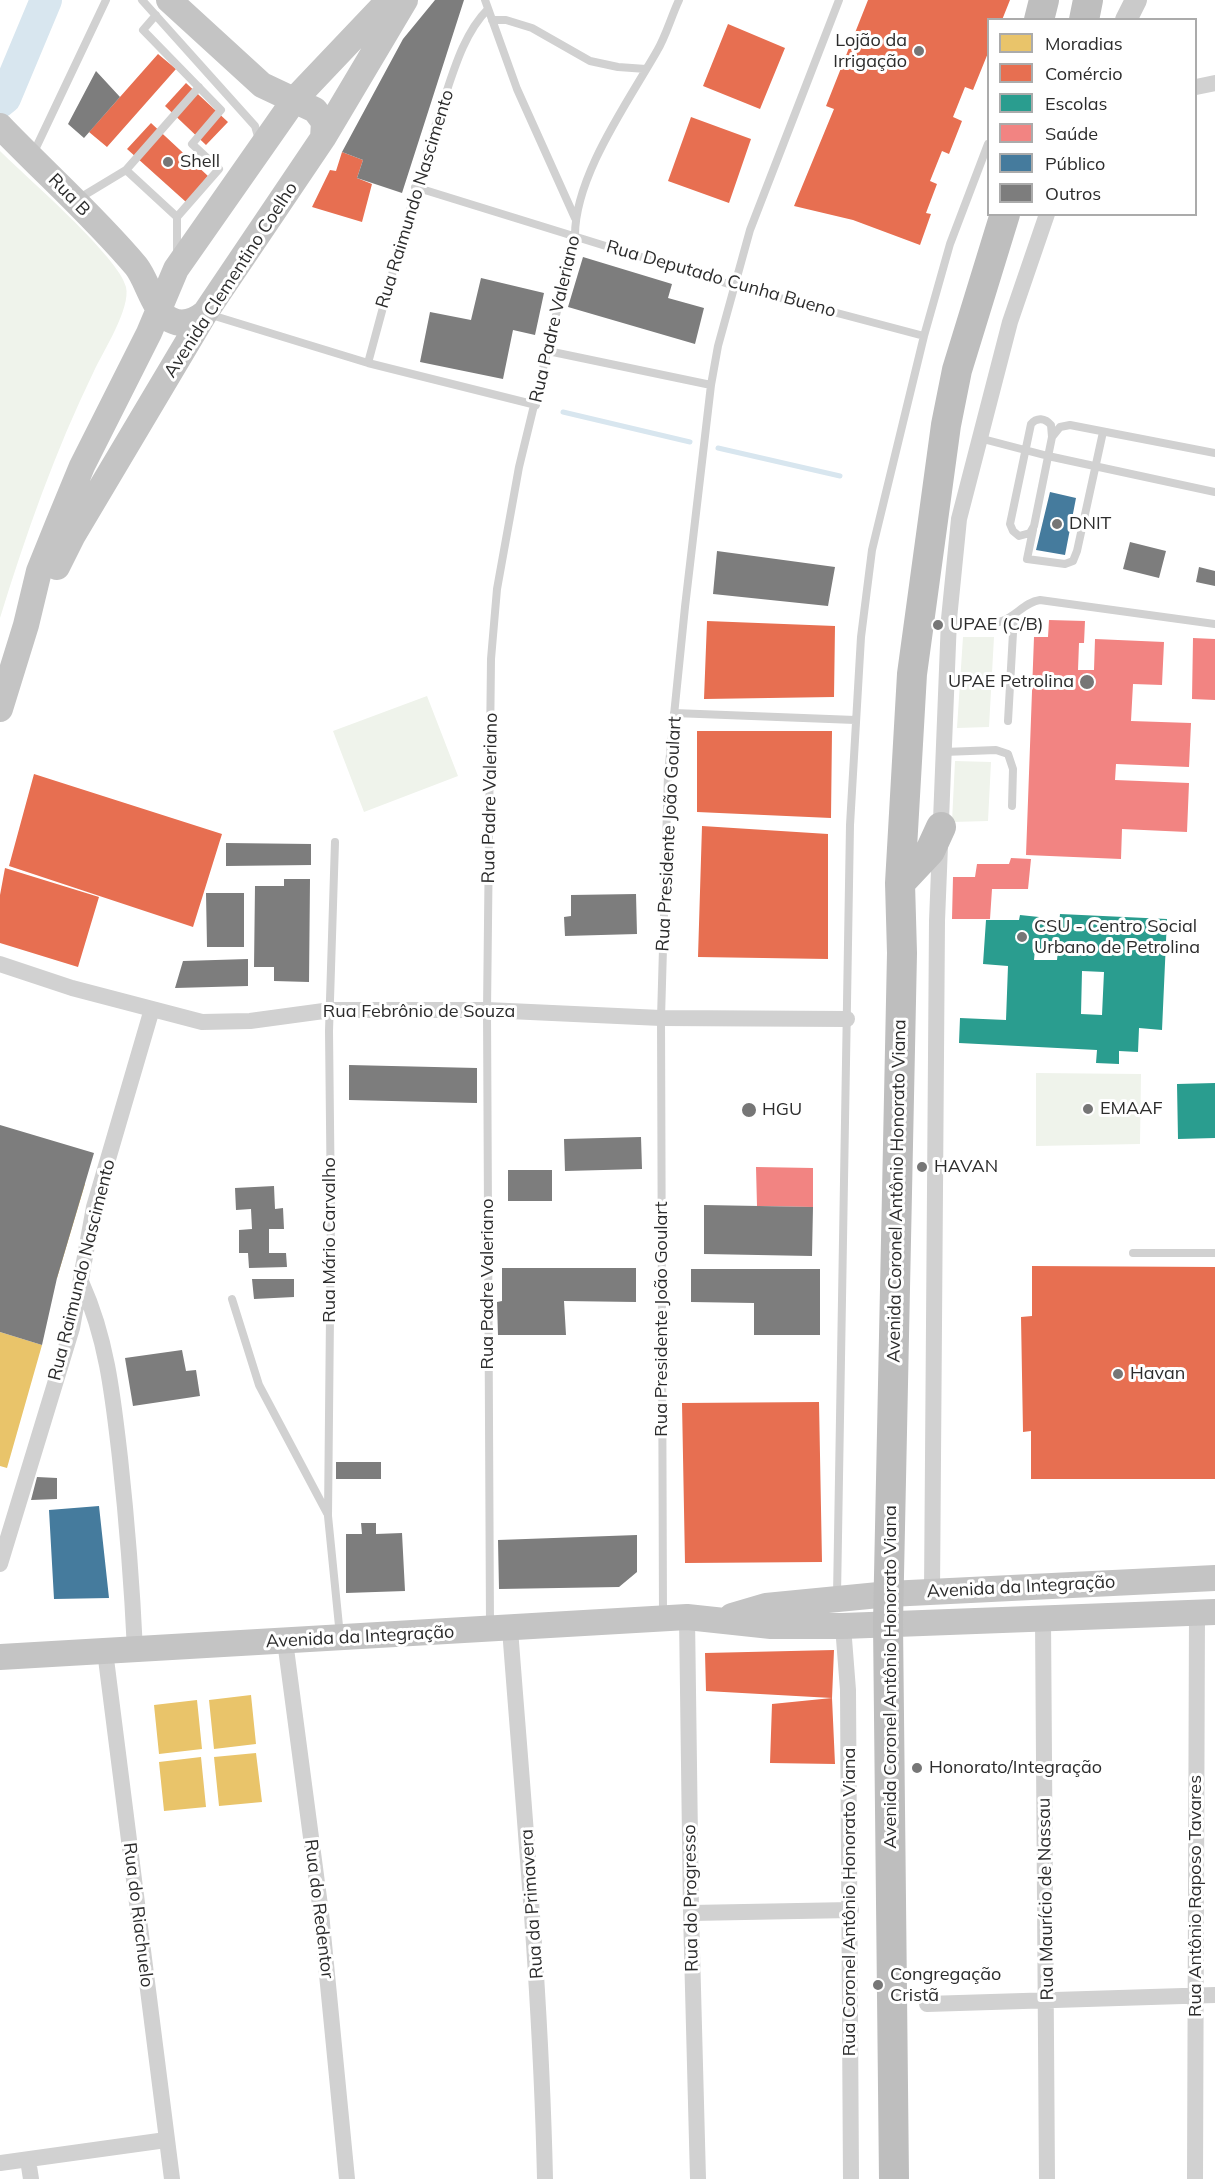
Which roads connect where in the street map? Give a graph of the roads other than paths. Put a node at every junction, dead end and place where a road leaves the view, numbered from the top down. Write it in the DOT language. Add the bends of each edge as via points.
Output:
graph roads {
  1 [pos="106,0"];
  2 [pos="142,0"];
  3 [pos="389,0"];
  4 [pos="405,0"];
  5 [pos="678,0"];
  6 [pos="839,0"];
  7 [pos="1136,0"];
  8 [pos="487,4"];
  9 [pos="163,8"];
  10 [pos="1127,18"];
  11 [pos="492,20"];
  12 [pos="646,69"];
  13 [pos="1215,83"];
  14 [pos="199,87"];
  15 [pos="1197,87"];
  16 [pos="288,108"];
  17 [pos="244,115"];
  18 [pos="324,138"];
  19 [pos="15,141"];
  20 [pos="987,147"];
  21 [pos="257,149"];
  22 [pos="126,170"];
  23 [pos="415,187"];
  24 [pos="75,201"];
  25 [pos="1004,216"];
  26 [pos="1027,216"];
  27 [pos="1046,216"];
  28 [pos="177,217"];
  29 [pos="575,218"];
  30 [pos="575,237"];
  31 [pos="176,270"];
  32 [pos="985,274"];
  33 [pos="735,286"];
  34 [pos="160,310"];
  35 [pos="205,314"];
  36 [pos="924,336"];
  37 [pos="548,351"];
  38 [pos="369,363"];
  39 [pos="711,385"];
  40 [pos="536,405"];
  41 [pos="1103,432"];
  42 [pos="1052,436"];
  43 [pos="978,438"];
  44 [pos="1025,451"];
  45 [pos="1215,453"];
  46 [pos="1048,456"];
  47 [pos="1096,467"];
  48 [pos="1215,492"];
  49 [pos="1034,526"];
  50 [pos="1014,615"];
  51 [pos="949,619"];
  52 [pos="1215,624"];
  53 [pos="27,625"];
  54 [pos="0,709"];
  55 [pos="674,713"];
  56 [pos="855,720"];
  57 [pos="1008,721"];
  58 [pos="944,752"];
  59 [pos="1012,806"];
  60 [pos="941,827"];
  61 [pos="335,842"];
  62 [pos="900,883"];
  63 [pos="0,964"];
  64 [pos="152,1009"];
  65 [pos="331,1010"];
  66 [pos="487,1010"];
  67 [pos="661,1018"];
  68 [pos="847,1020"];
  69 [pos="1133,1253"];
  70 [pos="1215,1253"];
  71 [pos="82,1284"];
  72 [pos="231,1299"];
  73 [pos="328,1516"];
  74 [pos="0,1564"];
  75 [pos="1215,1578"];
  76 [pos="932,1592"];
  77 [pos="889,1594"];
  78 [pos="837,1600"];
  79 [pos="1206,1612"];
  80 [pos="675,1618"];
  81 [pos="721,1619"];
  82 [pos="1043,1619"];
  83 [pos="888,1623"];
  84 [pos="843,1626"];
  85 [pos="500,1630"];
  86 [pos="340,1637"];
  87 [pos="285,1641"];
  88 [pos="135,1650"];
  89 [pos="105,1652"];
  90 [pos="0,1657"];
  91 [pos="851,1910"];
  92 [pos="691,1913"];
  93 [pos="1196,1995"];
  94 [pos="1215,1995"];
  95 [pos="1047,2001"];
  96 [pos="927,2004"];
  97 [pos="166,2140"];
  98 [pos="28,2160"];
  99 [pos="0,2163"];
  100 [pos="31,2179"];
  101 [pos="172,2179"];
  102 [pos="347,2179"];
  103 [pos="545,2179"];
  104 [pos="698,2179"];
  105 [pos="851,2179"];
  106 [pos="894,2179"];
  107 [pos="1047,2179"];
  108 [pos="1195,2179"];
  1 -- 19 [label="lane"];
  2 -- 9 [label="lane"];
  3 -- 16 [label="main road"];
  4 -- 18 [label="main road, Avenida Clementino Coelho"];
  5 -- 12 [label="lane, Rua Padre Valeriano"];
  6 -- 33 [label="lane, Rua Presidente João Goulart" via="750,230"];
  7 -- 10 [label="main road"];
  8 -- 11 [label="lane"];
  8 -- 23 [label="lane, Rua Raimundo Nascimento" via="469,34"];
  9 -- 14 [label="lane" via="143,30"];
  9 -- 16 [label="main road"];
  9 -- 17 [label="lane"];
  11 -- 12 [label="lane" via="532,28 590,61"];
  11 -- 29 [label="lane" via="517,89"];
  12 -- 29 [label="lane, Rua Padre Valeriano" via="603,141"];
  13 -- 15 [label="street"];
  14 -- 22 [label="lane"];
  14 -- 28 [label="lane" via="221,110 192,144 219,170"];
  16 -- 17 [label="lane" via="264,123"];
  16 -- 18 [label="main road" via="320,115"];
  16 -- 21 [label="main road"];
  17 -- 21 [label="lane" via="258,134"];
  18 -- 35 [label="main road, Avenida Clementino Coelho"];
  19 -- 24 [label="main road, Rua B"];
  20 -- 36 [label="lane" via="950,244"];
  21 -- 31 [label="main road"];
  22 -- 24 [label="lane"];
  22 -- 28 [label="lane"];
  23 -- 30 [label="lane, Rua Deputado Cunha Bueno"];
  23 -- 38 [label="lane, Rua Raimundo Nascimento"];
  24 -- 34 [label="main road, Rua B" via="136,266"];
  25 -- 32 [label="highway, Avenida Coronel Antônio Honorato Viana"];
  26 -- 32 [label="highway"];
  27 -- 43 [label="street" via="1010,322"];
  28 -- 31 [label="lane"];
  29 -- 30 [label="lane, Rua Padre Valeriano"];
  30 -- 33 [label="lane, Rua Deputado Cunha Bueno"];
  30 -- 37 [label="lane, Rua Padre Valeriano"];
  31 -- 34 [label="main road, Avenida Clementino Coelho"];
  32 -- 62 [label="highway, Avenida Coronel Antônio Honorato Viana" via="945,425 912,674"];
  33 -- 36 [label="lane, Rua Deputado Cunha Bueno"];
  33 -- 39 [label="lane, Rua Presidente João Goulart"];
  34 -- 35 [label="main road" via="179,323"];
  34 -- 53 [label="main road, Avenida Clementino Coelho" via="82,466 39,571"];
  35 -- 38 [label="lane"];
  35 -- 53 [label="main road, Avenida Clementino Coelho" via="73,535"];
  36 -- 56 [label="lane" via="872,550"];
  37 -- 39 [label="lane"];
  37 -- 40 [label="lane, Rua Padre Valeriano"];
  38 -- 40 [label="lane"];
  39 -- 55 [label="lane, Rua Presidente João Goulart"];
  40 -- 66 [label="lane, Rua Padre Valeriano" via="519,467 497,590 491,658"];
  41 -- 42 [label="lane" via="1065,426"];
  41 -- 45 [label="lane"];
  41 -- 47 [label="lane"];
  42 -- 44 [label="lane" via="1051,425 1037,420 1029,428"];
  42 -- 46 [label="lane"];
  43 -- 44 [label="lane"];
  43 -- 51 [label="street" via="959,519"];
  44 -- 46 [label="lane"];
  44 -- 49 [label="lane" via="1010,524 1016,534 1023,536"];
  46 -- 47 [label="lane"];
  46 -- 49 [label="lane"];
  47 -- 48 [label="lane"];
  47 -- 49 [label="lane" via="1072,561 1065,564 1027,559"];
  50 -- 51 [label="lane" via="989,624"];
  50 -- 52 [label="lane" via="1040,600"];
  50 -- 57 [label="lane"];
  51 -- 58 [label="street"];
  53 -- 54 [label="main road, Avenida Clementino Coelho"];
  55 -- 56 [label="lane"];
  55 -- 67 [label="lane, Rua Presidente João Goulart" via="668,774"];
  56 -- 68 [label="lane"];
  58 -- 59 [label="lane" via="996,750 1008,754 1013,769"];
  58 -- 60 [label="street"];
  60 -- 62 [label="highway" via="930,851"];
  60 -- 76 [label="street"];
  61 -- 65 [label="lane, Rua Mário Carvalho"];
  62 -- 77 [label="highway, Avenida Coronel Antônio Honorato Viana" via="902,965"];
  63 -- 64 [label="street, Rua Febrônio de Souza"];
  64 -- 65 [label="street, Rua Febrônio de Souza" via="202,1022 250,1021"];
  64 -- 71 [label="street, Rua Raimundo Nascimento" via="94,1207"];
  65 -- 66 [label="street, Rua Febrônio de Souza"];
  65 -- 73 [label="lane, Rua Mário Carvalho"];
  66 -- 67 [label="street, Rua Febrônio de Souza"];
  66 -- 85 [label="lane, Rua Padre Valeriano"];
  67 -- 68 [label="street, Rua Febrônio de Souza"];
  67 -- 80 [label="lane, Rua Presidente João Goulart"];
  68 -- 78 [label="lane"];
  69 -- 70 [label="lane"];
  71 -- 74 [label="street, Rua Raimundo Nascimento"];
  71 -- 88 [label="street" via="101,1331 113,1400 129,1545"];
  72 -- 73 [label="lane" via="259,1385"];
  73 -- 86 [label="lane, Rua Mário Carvalho"];
  75 -- 76 [label="main road, Avenida da Integração"];
  76 -- 77 [label="main road, Avenida da Integração"];
  77 -- 78 [label="main road, Avenida da Integração"];
  77 -- 83 [label="highway, Avenida Coronel Antônio Honorato Viana"];
  78 -- 81 [label="main road, Avenida da Integração" via="766,1606"];
  79 -- 82 [label="main road, Avenida da Integração"];
  79 -- 93 [label="street, Rua Antônio Raposo Tavares"];
  80 -- 81 [label="main road, Avenida da Integração"];
  80 -- 85 [label="main road, Avenida da Integração"];
  80 -- 92 [label="street, Rua do Progresso"];
  81 -- 84 [label="main road, Avenida da Integração" via="771,1626"];
  82 -- 83 [label="main road, Avenida da Integração"];
  82 -- 95 [label="street, Rua Maurício de Nassau"];
  83 -- 84 [label="main road, Avenida da Integração"];
  83 -- 106 [label="highway, Avenida Coronel Antônio Honorato Viana"];
  84 -- 91 [label="street, Rua Coronel Antônio Honorato Viana" via="848,1690"];
  85 -- 86 [label="main road, Avenida da Integração"];
  85 -- 103 [label="street, Rua da Primavera" via="526,1805"];
  86 -- 87 [label="main road, Avenida da Integração"];
  87 -- 88 [label="main road, Avenida da Integração"];
  87 -- 102 [label="street, Rua do Redentor" via="321,1913"];
  88 -- 89 [label="main road, Avenida da Integração"];
  89 -- 90 [label="main road, Avenida da Integração"];
  89 -- 97 [label="street, Rua do Riachuelo"];
  91 -- 92 [label="street"];
  91 -- 105 [label="street, Rua Coronel Antônio Honorato Viana"];
  92 -- 104 [label="street, Rua do Progresso"];
  93 -- 94 [label="street"];
  93 -- 95 [label="street"];
  93 -- 108 [label="street, Rua Antônio Raposo Tavares"];
  95 -- 96 [label="street"];
  95 -- 107 [label="street, Rua Maurício de Nassau"];
  97 -- 98 [label="street"];
  97 -- 101 [label="street, Rua do Riachuelo"];
  98 -- 99 [label="street"];
  98 -- 100 [label="street"];
}
